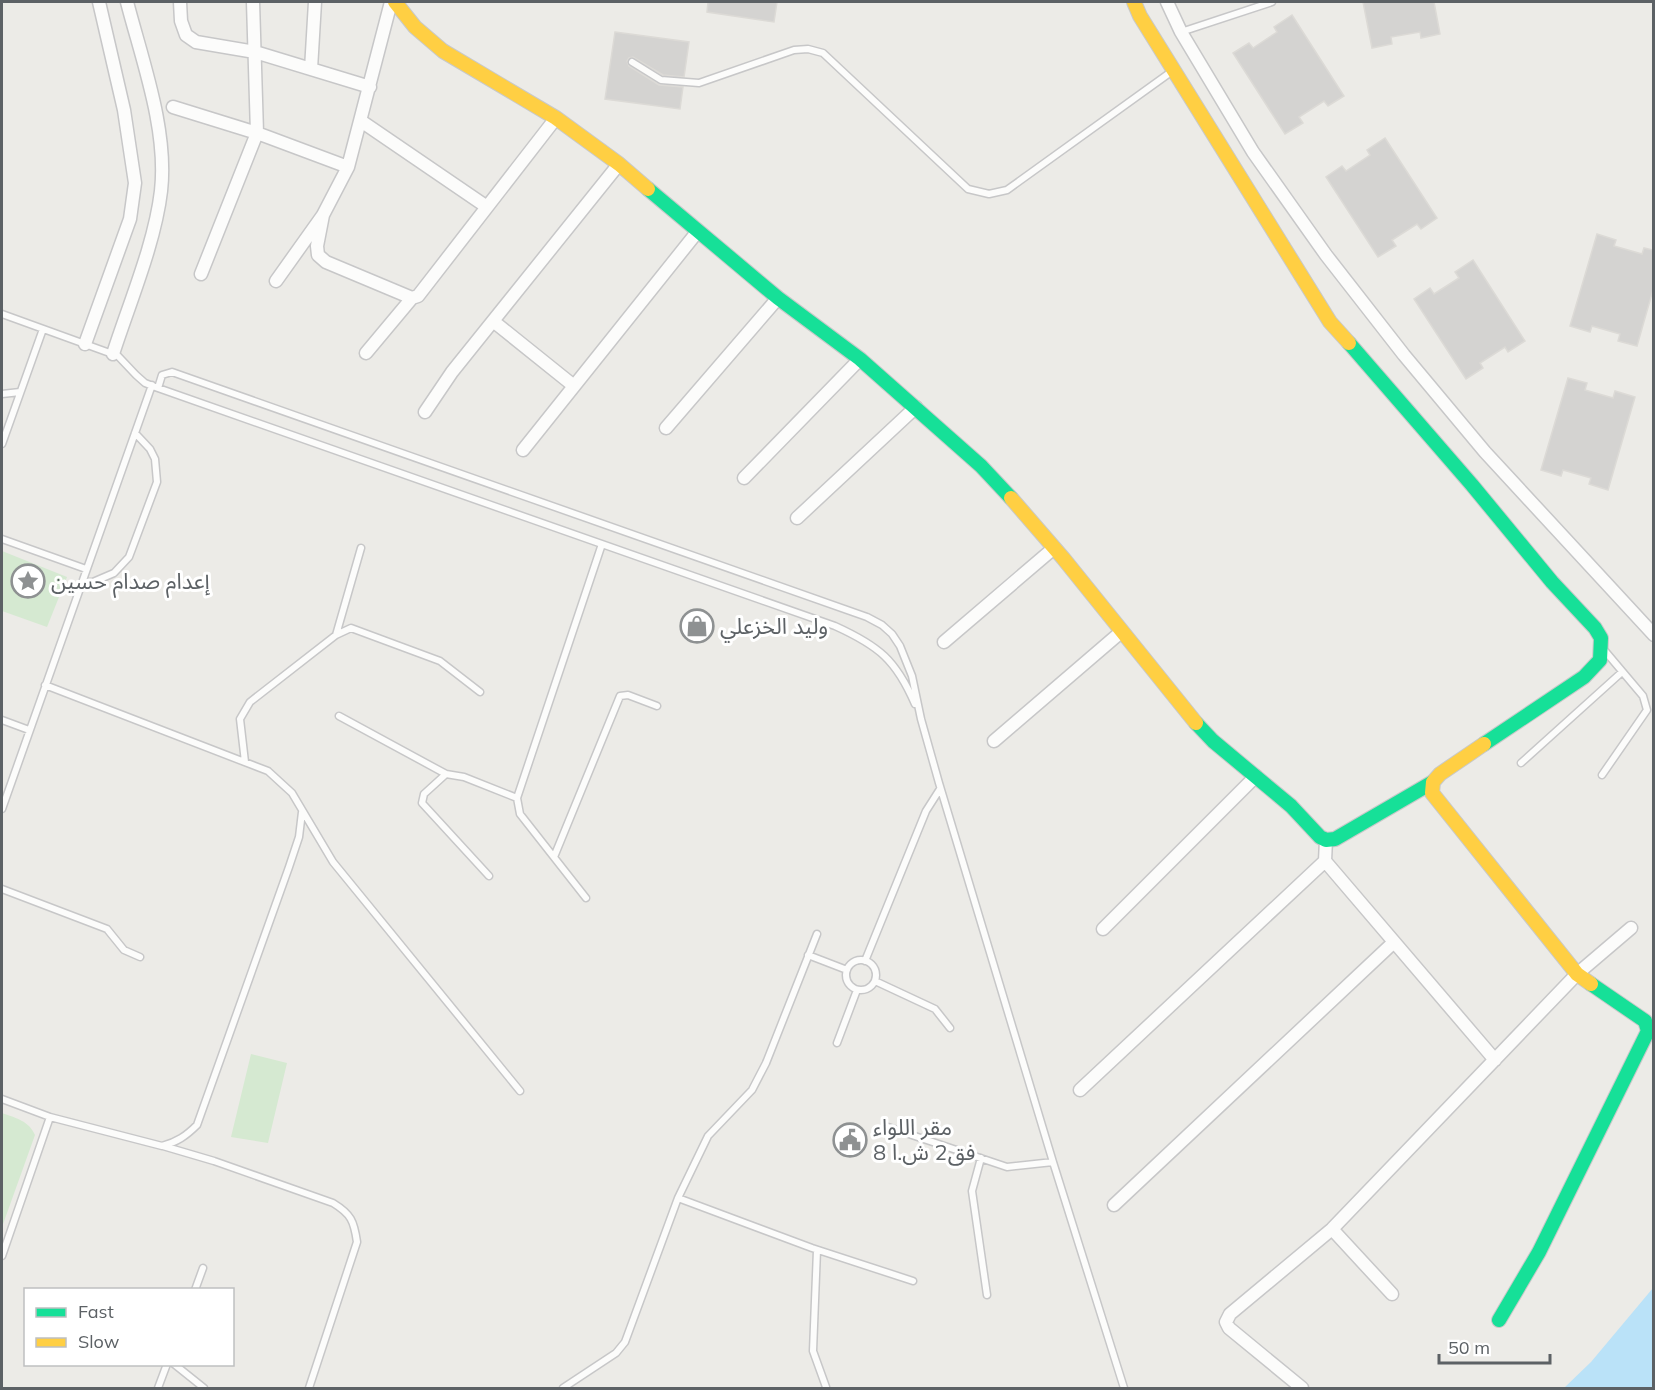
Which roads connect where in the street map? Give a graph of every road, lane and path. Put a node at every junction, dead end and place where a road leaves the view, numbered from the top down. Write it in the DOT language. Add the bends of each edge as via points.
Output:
graph roads {
  1 [pos="99,2"];
  2 [pos="127,2"];
  3 [pos="180,2"];
  4 [pos="253,2"];
  5 [pos="315,2"];
  6 [pos="393,2"];
  7 [pos="1134,2"];
  8 [pos="1167,2"];
  9 [pos="1272,2"];
  10 [pos="1181,32"];
  11 [pos="255,52"];
  12 [pos="632,62"];
  13 [pos="311,69"];
  14 [pos="1173,70"];
  15 [pos="370,87"];
  16 [pos="173,107"];
  17 [pos="556,118"];
  18 [pos="361,121"];
  19 [pos="256,133"];
  20 [pos="618,164"];
  21 [pos="348,167"];
  22 [pos="487,207"];
  23 [pos="323,215"];
  24 [pos="698,231"];
  25 [pos="201,274"];
  26 [pos="276,281"];
  27 [pos="412,298"];
  28 [pos="778,298"];
  29 [pos="2,314"];
  30 [pos="493,321"];
  31 [pos="43,328"];
  32 [pos="85,344"];
  33 [pos="366,353"];
  34 [pos="113,354"];
  35 [pos="860,359"];
  36 [pos="574,386"];
  37 [pos="155,387"];
  38 [pos="20,392"];
  39 [pos="2,394"];
  40 [pos="916,407"];
  41 [pos="425,412"];
  42 [pos="666,428"];
  43 [pos="135,433"];
  44 [pos="2,444"];
  45 [pos="523,450"];
  46 [pos="744,478"];
  47 [pos="797,518"];
  48 [pos="2,539"];
  49 [pos="602,544"];
  50 [pos="361,548"];
  51 [pos="1054,548"];
  52 [pos="87,569"];
  53 [pos="82,582"];
  54 [pos="1121,632"];
  55 [pos="336,635"];
  56 [pos="1653,635"];
  57 [pos="944,642"];
  58 [pos="1602,649"];
  59 [pos="1622,672"];
  60 [pos="45,685"];
  61 [pos="480,692"];
  62 [pos="657,706"];
  63 [pos="339,716"];
  64 [pos="921,718"];
  65 [pos="2,720"];
  66 [pos="29,730"];
  67 [pos="994,741"];
  68 [pos="245,762"];
  69 [pos="1521,763"];
  70 [pos="447,774"];
  71 [pos="1602,775"];
  72 [pos="1256,776"];
  73 [pos="1433,782"];
  74 [pos="940,789"];
  75 [pos="517,798"];
  76 [pos="2,809"];
  77 [pos="302,811"];
  78 [pos="1326,840"];
  79 [pos="554,857"];
  80 [pos="1325,861"];
  81 [pos="489,876"];
  82 [pos="2,890"];
  83 [pos="586,898"];
  84 [pos="1103,928"];
  85 [pos="1631,928"];
  86 [pos="817,934"];
  87 [pos="1395,942"];
  88 [pos="808,955"];
  89 [pos="140,957"];
  90 [pos="865,961"];
  91 [pos="847,970"];
  92 [pos="1577,974"];
  93 [pos="874,981"];
  94 [pos="857,990"];
  95 [pos="950,1028"];
  96 [pos="837,1043"];
  97 [pos="1495,1060"];
  98 [pos="1080,1090"];
  99 [pos="520,1091"];
  100 [pos="2,1099"];
  101 [pos="50,1117"];
  102 [pos="888,1127"];
  103 [pos="162,1146"];
  104 [pos="981,1158"];
  105 [pos="1053,1162"];
  106 [pos="678,1198"];
  107 [pos="1114,1204"];
  108 [pos="1332,1229"];
  109 [pos="817,1250"];
  110 [pos="2,1256"];
  111 [pos="202,1268"];
  112 [pos="913,1281"];
  113 [pos="196,1288"];
  114 [pos="1392,1294"];
  115 [pos="987,1295"];
  116 [pos="1499,1320"];
  117 [pos="167,1366"];
  118 [pos="175,1366"];
  119 [pos="826,1387"];
  120 [pos="158,1389"];
  121 [pos="204,1389"];
  122 [pos="309,1389"];
  123 [pos="563,1389"];
  124 [pos="1124,1389"];
  125 [pos="1302,1389"];
  1 -- 32 [label="street" via="124,110 135,183 130,219"];
  2 -- 34 [label="street" via="155,110 161,149 161,189 155,225"];
  3 -- 11 [label="street" via="186,35 196,42"];
  4 -- 11 [label="street"];
  5 -- 13 [label="street"];
  6 -- 15 [label="street"];
  6 -- 17 [label="street" via="443,51"];
  7 -- 14 [label="street"];
  8 -- 10 [label="street"];
  9 -- 10 [label="lane"];
  10 -- 56 [label="street" via="1253,152 1404,355 1485,452"];
  11 -- 13 [label="street"];
  11 -- 19 [label="street"];
  12 -- 14 [label="lane" via="661,80 699,83 794,50 823,52 968,189 989,194 1007,190"];
  13 -- 15 [label="street"];
  14 -- 58 [label="street" via="1330,322 1595,628"];
  15 -- 18 [label="street"];
  16 -- 19 [label="street"];
  17 -- 20 [label="street"];
  17 -- 22 [label="street"];
  18 -- 21 [label="street"];
  18 -- 22 [label="street"];
  19 -- 21 [label="street"];
  19 -- 25 [label="street"];
  20 -- 24 [label="street"];
  20 -- 30 [label="street"];
  21 -- 23 [label="street"];
  22 -- 27 [label="street"];
  23 -- 26 [label="street"];
  23 -- 27 [label="street" via="318,255 326,262"];
  24 -- 28 [label="street"];
  24 -- 36 [label="street"];
  27 -- 33 [label="street"];
  28 -- 35 [label="street"];
  28 -- 42 [label="street"];
  29 -- 31 [label="lane"];
  30 -- 36 [label="street"];
  30 -- 41 [label="street"];
  31 -- 32 [label="lane"];
  31 -- 38 [label="lane"];
  32 -- 34 [label="lane"];
  34 -- 37 [label="lane"];
  35 -- 40 [label="street"];
  35 -- 46 [label="street"];
  36 -- 45 [label="street"];
  37 -- 43 [label="lane"];
  37 -- 49 [label="lane"];
  37 -- 64 [label="lane" via="162,375 172,372 867,617 882,625 900,646 912,676"];
  38 -- 39 [label="lane"];
  38 -- 44 [label="lane"];
  40 -- 47 [label="street"];
  40 -- 51 [label="street" via="981,466"];
  43 -- 52 [label="lane"];
  43 -- 53 [label="lane" via="155,459 157,482 129,557 114,573"];
  48 -- 52 [label="lane"];
  49 -- 64 [label="lane" via="858,636 898,670"];
  49 -- 75 [label="lane"];
  50 -- 55 [label="lane"];
  51 -- 54 [label="street"];
  51 -- 57 [label="street"];
  52 -- 53 [label="lane"];
  53 -- 60 [label="lane"];
  54 -- 67 [label="street"];
  54 -- 72 [label="street" via="1213,741"];
  55 -- 61 [label="lane" via="351,628 440,661"];
  55 -- 68 [label="lane" via="250,702 240,719"];
  58 -- 59 [label="lane"];
  58 -- 73 [label="street" via="1600,660 1584,677"];
  59 -- 69 [label="lane"];
  59 -- 71 [label="lane" via="1643,696 1647,710"];
  60 -- 66 [label="lane"];
  60 -- 68 [label="lane"];
  62 -- 79 [label="lane" via="628,695 620,696"];
  63 -- 70 [label="lane"];
  64 -- 74 [label="lane"];
  65 -- 66 [label="lane"];
  66 -- 76 [label="lane"];
  68 -- 77 [label="lane" via="280,780"];
  70 -- 75 [label="lane"];
  70 -- 81 [label="lane" via="424,794 422,803"];
  72 -- 78 [label="street"];
  72 -- 84 [label="street"];
  73 -- 78 [label="street" via="1335,839"];
  73 -- 92 [label="street" via="1432,793"];
  74 -- 90 [label="lane" via="926,811"];
  74 -- 105 [label="lane"];
  75 -- 79 [label="lane" via="520,814"];
  77 -- 99 [label="lane" via="333,862"];
  77 -- 103 [label="lane" via="299,837 197,1125 176,1143"];
  78 -- 80 [label="street"];
  79 -- 83 [label="lane"];
  80 -- 87 [label="street"];
  80 -- 98 [label="street"];
  82 -- 89 [label="lane" via="107,929 124,950"];
  85 -- 92 [label="street"];
  86 -- 88 [label="lane"];
  87 -- 97 [label="street"];
  87 -- 107 [label="street"];
  88 -- 91 [label="lane"];
  88 -- 106 [label="lane" via="753,1090 708,1136"];
  90 -- 91 [label="lane" via="858,960"];
  90 -- 93 [label="lane" via="876,973"];
  91 -- 94 [label="lane" via="846,978"];
  92 -- 97 [label="street"];
  92 -- 116 [label="street" via="1645,1022 1648,1030 1539,1252"];
  93 -- 94 [label="lane" via="867,989"];
  93 -- 95 [label="lane" via="935,1009"];
  94 -- 96 [label="lane"];
  97 -- 108 [label="street"];
  100 -- 101 [label="lane"];
  101 -- 103 [label="lane"];
  101 -- 110 [label="lane"];
  102 -- 104 [label="lane"];
  103 -- 122 [label="lane" via="333,1203 346,1211 354,1223 357,1242"];
  104 -- 105 [label="lane" via="1007,1167"];
  104 -- 115 [label="lane" via="972,1191"];
  105 -- 124 [label="lane"];
  106 -- 109 [label="lane"];
  106 -- 123 [label="lane" via="625,1342 616,1353"];
  108 -- 114 [label="street"];
  108 -- 125 [label="street" via="1230,1314 1226,1322 1228,1328"];
  109 -- 112 [label="lane"];
  109 -- 119 [label="lane" via="813,1351"];
  111 -- 113 [label="lane"];
  117 -- 120 [label="lane"];
  118 -- 121 [label="lane"];
}
